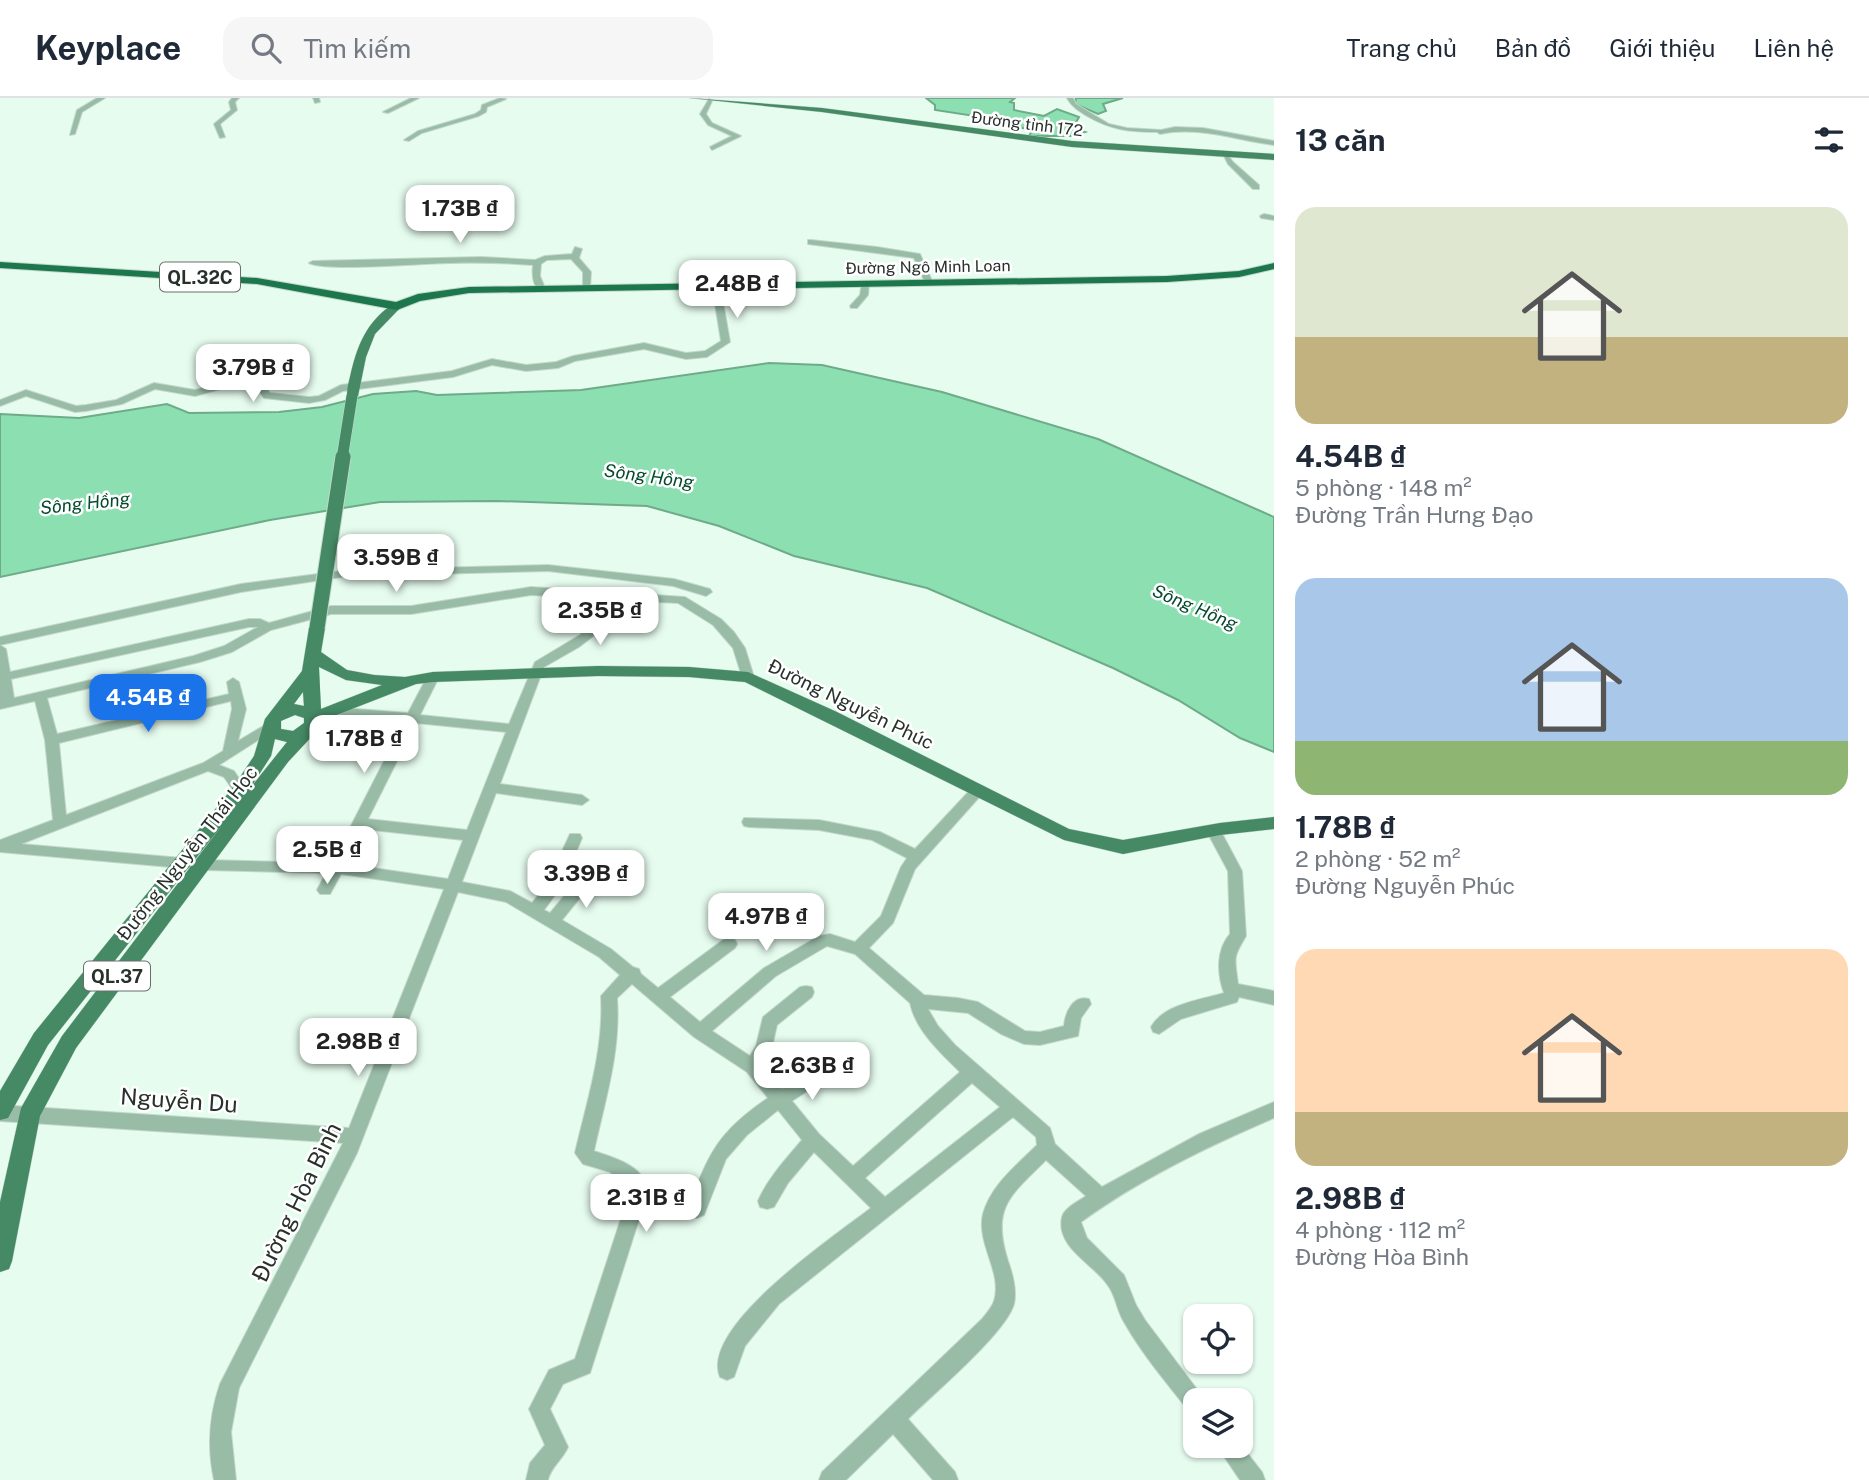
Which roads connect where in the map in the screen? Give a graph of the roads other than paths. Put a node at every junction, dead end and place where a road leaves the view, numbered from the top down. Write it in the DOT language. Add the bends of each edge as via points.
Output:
graph roads {
  1 [pos="102,98"];
  2 [pos="236,98"];
  3 [pos="416,98"];
  4 [pos="694,98"];
  5 [pos="1070,98"];
  6 [pos="502,99"];
  7 [pos="709,101"];
  8 [pos="510,107"];
  9 [pos="386,112"];
  10 [pos="72,134"];
  11 [pos="222,138"];
  12 [pos="407,140"];
  13 [pos="1271,143"];
  14 [pos="712,148"];
  15 [pos="1226,155"];
  16 [pos="1270,157"];
  17 [pos="1256,187"];
  18 [pos="1264,216"];
  19 [pos="1274,218"];
  20 [pos="811,242"];
  21 [pos="313,263"];
  22 [pos="537,263"];
  23 [pos="0,265"];
  24 [pos="1274,266"];
  25 [pos="929,283"];
  26 [pos="865,284"];
  27 [pos="716,285"];
  28 [pos="587,287"];
  29 [pos="541,288"];
  30 [pos="397,306"];
  31 [pos="854,306"];
  32 [pos="353,391"];
  33 [pos="0,403"];
  34 [pos="706,592"];
  35 [pos="614,595"];
  36 [pos="267,627"];
  37 [pos="317,628"];
  38 [pos="0,641"];
  39 [pos="0,649"];
  40 [pos="313,653"];
  41 [pos="310,672"];
  42 [pos="538,672"];
  43 [pos="4,677"];
  44 [pos="433,677"];
  45 [pos="748,677"];
  46 [pos="412,679"];
  47 [pos="40,695"];
  48 [pos="4,704"];
  49 [pos="335,710"];
  50 [pos="412,718"];
  51 [pos="274,721"];
  52 [pos="311,724"];
  53 [pos="514,729"];
  54 [pos="52,740"];
  55 [pos="229,753"];
  56 [pos="208,766"];
  57 [pos="490,787"];
  58 [pos="240,790"];
  59 [pos="977,791"];
  60 [pos="582,800"];
  61 [pos="60,822"];
  62 [pos="749,822"];
  63 [pos="359,823"];
  64 [pos="1274,823"];
  65 [pos="1213,830"];
  66 [pos="471,836"];
  67 [pos="575,838"];
  68 [pos="0,847"];
  69 [pos="918,857"];
  70 [pos="181,863"];
  71 [pos="205,865"];
  72 [pos="336,868"];
  73 [pos="590,875"];
  74 [pos="451,885"];
  75 [pos="325,890"];
  76 [pos="534,911"];
  77 [pos="552,922"];
  78 [pos="729,944"];
  79 [pos="859,948"];
  80 [pos="634,973"];
  81 [pos="806,992"];
  82 [pos="1231,997"];
  83 [pos="657,998"];
  84 [pos="1274,999"];
  85 [pos="918,1000"];
  86 [pos="1083,1004"];
  87 [pos="1159,1027"];
  88 [pos="701,1032"];
  89 [pos="753,1067"];
  90 [pos="834,1070"];
  91 [pos="973,1071"];
  92 [pos="779,1103"];
  93 [pos="1014,1106"];
  94 [pos="1274,1110"];
  95 [pos="0,1112"];
  96 [pos="29,1115"];
  97 [pos="355,1136"];
  98 [pos="813,1140"];
  99 [pos="1046,1148"];
  100 [pos="852,1178"];
  101 [pos="1100,1197"];
  102 [pos="767,1201"];
  103 [pos="696,1209"];
  104 [pos="885,1209"];
  105 [pos="0,1261"];
  106 [pos="727,1370"];
  107 [pos="1184,1388"];
  108 [pos="894,1419"];
  109 [pos="1237,1458"];
  110 [pos="225,1480"];
  111 [pos="537,1480"];
  112 [pos="830,1480"];
  113 [pos="947,1480"];
  114 [pos="1254,1480"];
  1 -- 10 [label="street" via="79,111"];
  2 -- 11 [label="street" via="234,110 217,124"];
  3 -- 9 [label="street"];
  4 -- 7 [label="main road, Đường tỉnh 172"];
  5 -- 13 [label="street" via="1107,125 1126,130 1195,127"];
  6 -- 8 [label="street"];
  6 -- 12 [label="street" via="484,106 477,115"];
  7 -- 14 [label="street" via="704,119 738,136"];
  7 -- 15 [label="main road, Đường tỉnh 172" via="808,108 1072,144"];
  13 -- 16 [label="street"];
  15 -- 16 [label="main road, Đường tỉnh 172"];
  15 -- 17 [label="street"];
  18 -- 19 [label="street"];
  20 -- 25 [label="street" via="865,245 917,256"];
  21 -- 22 [label="street" via="484,259"];
  22 -- 28 [label="street" via="576,252 587,272"];
  22 -- 29 [label="street"];
  23 -- 30 [label="highway, QL.32C" via="257,281"];
  24 -- 25 [label="highway, Đường Ngô Minh Loan" via="1239,274 1167,279"];
  25 -- 26 [label="highway, Đường Ngô Minh Loan"];
  26 -- 27 [label="highway, Đường Ngô Minh Loan"];
  26 -- 31 [label="street" via="864,295"];
  27 -- 28 [label="highway, Đường Ngô Minh Loan"];
  27 -- 32 [label="street" via="726,342 707,354 686,356 644,346 558,365 526,368 492,362 453,374"];
  28 -- 29 [label="highway, Đường Ngô Minh Loan"];
  29 -- 30 [label="highway, Đường Ngô Minh Loan" via="469,290"];
  30 -- 32 [label="main road, Đường Ngô Minh Loan" via="366,335"];
  32 -- 33 [label="street" via="309,400 267,396 258,383 246,379 195,393 154,386 118,402 86,408 75,409 26,393"];
  32 -- 37 [label="main road, Đường Ngô Minh Loan, bridge"];
  34 -- 38 [label="street" via="674,583 548,568 349,573 241,589"];
  35 -- 36 [label="street" via="531,591 411,610 331,610"];
  35 -- 42 [label="street" via="595,631 539,665"];
  35 -- 45 [label="street" via="671,598 691,604 730,635"];
  36 -- 43 [label="street" via="249,623"];
  36 -- 47 [label="street" via="228,649 196,659"];
  37 -- 40 [label="main road, Đường Nguyễn Thái Học"];
  39 -- 43 [label="street"];
  40 -- 41 [label="main road, Đường Nguyễn Thái Học"];
  40 -- 46 [label="main road" via="346,676"];
  41 -- 51 [label="main road, Đường Nguyễn Thái Học"];
  41 -- 52 [label="main road, Đường Nguyễn Thái Học"];
  42 -- 44 [label="main road, Đường Nguyễn Phúc"];
  42 -- 45 [label="main road, Đường Nguyễn Phúc" via="689,672"];
  42 -- 53 [label="street, Đường Hòa Bình"];
  43 -- 48 [label="street"];
  44 -- 46 [label="main road, Đường Nguyễn Phúc"];
  44 -- 50 [label="street"];
  45 -- 59 [label="main road, Đường Nguyễn Phúc"];
  46 -- 49 [label="main road, Đường Nguyễn Phúc"];
  47 -- 48 [label="street"];
  47 -- 54 [label="street"];
  49 -- 50 [label="street"];
  49 -- 52 [label="main road, Đường Nguyễn Phúc"];
  50 -- 53 [label="street"];
  50 -- 63 [label="street"];
  51 -- 52 [label="main road" via="296,709 307,712"];
  51 -- 52 [label="main road" via="283,736 297,735"];
  51 -- 55 [label="street"];
  51 -- 58 [label="main road, Đường Nguyễn Thái Học / QL.37" via="262,756"];
  52 -- 71 [label="main road, Đường Nguyễn Thái Học / QL.37"];
  53 -- 57 [label="street, Đường Hòa Bình"];
  54 -- 55 [label="street" via="234,689 239,709"];
  54 -- 61 [label="street"];
  55 -- 56 [label="street"];
  56 -- 58 [label="street" via="229,774"];
  56 -- 61 [label="street"];
  57 -- 60 [label="street"];
  57 -- 66 [label="street, Đường Hòa Bình"];
  58 -- 70 [label="main road, Đường Nguyễn Thái Học / QL.37"];
  59 -- 65 [label="main road, Đường Nguyễn Phúc" via="1064,834 1095,843 1123,847"];
  59 -- 69 [label="street"];
  61 -- 68 [label="street"];
  62 -- 69 [label="street" via="819,825 875,835"];
  63 -- 66 [label="street"];
  63 -- 72 [label="street"];
  64 -- 65 [label="main road, Đường Nguyễn Phúc"];
  65 -- 84 [label="street" via="1235,871 1238,936 1227,954 1230,989"];
  66 -- 74 [label="street, Đường Hòa Bình"];
  67 -- 76 [label="street" via="553,887"];
  68 -- 70 [label="street"];
  69 -- 79 [label="street" via="908,867 888,919"];
  70 -- 71 [label="street"];
  70 -- 95 [label="main road, Đường Nguyễn Thái Học / QL.37" via="41,1039"];
  71 -- 72 [label="street"];
  71 -- 96 [label="main road, Đường Nguyễn Thái Học / QL.37" via="69,1042"];
  72 -- 74 [label="street"];
  72 -- 75 [label="street"];
  73 -- 77 [label="street"];
  74 -- 76 [label="street" via="510,897"];
  74 -- 97 [label="street, Đường Hòa Bình"];
  76 -- 77 [label="street"];
  77 -- 80 [label="street"];
  78 -- 83 [label="street"];
  79 -- 85 [label="street"];
  79 -- 88 [label="street" via="825,940 770,972"];
  80 -- 83 [label="street"];
  80 -- 111 [label="street" via="609,996 613,1014 584,1153 615,1166 638,1185 639,1192 583,1366 556,1377 539,1409 557,1447 538,1471"];
  81 -- 89 [label="street" via="769,1022 764,1047"];
  82 -- 87 [label="street" via="1175,1014"];
  83 -- 88 [label="street"];
  85 -- 86 [label="street" via="973,1007 1020,1039 1039,1040 1072,1031 1073,1016"];
  85 -- 91 [label="street" via="917,1011 940,1043"];
  88 -- 89 [label="street"];
  89 -- 92 [label="street"];
  90 -- 92 [label="street" via="823,1070"];
  91 -- 93 [label="street"];
  91 -- 100 [label="street"];
  92 -- 98 [label="street"];
  92 -- 103 [label="street" via="754,1117 720,1154"];
  93 -- 99 [label="street" via="1044,1133"];
  93 -- 104 [label="street"];
  94 -- 101 [label="street" via="1205,1140"];
  95 -- 96 [label="street, Nguyễn Du"];
  96 -- 97 [label="street, Nguyễn Du"];
  96 -- 105 [label="main road, Đường Nguyễn Thái Học / QL.37"];
  97 -- 110 [label="street, Đường Hòa Bình" via="230,1384 221,1409 219,1436"];
  98 -- 100 [label="street"];
  98 -- 102 [label="street"];
  99 -- 101 [label="street"];
  99 -- 108 [label="street" via="997,1202 992,1219 991,1237 1004,1283 1004,1304 989,1326"];
  100 -- 104 [label="street"];
  101 -- 107 [label="street" via="1072,1219 1073,1235 1113,1276 1128,1313"];
  104 -- 106 [label="street" via="772,1297 741,1333"];
  108 -- 112 [label="street"];
  108 -- 113 [label="street"];
  109 -- 114 [label="street"];
}
